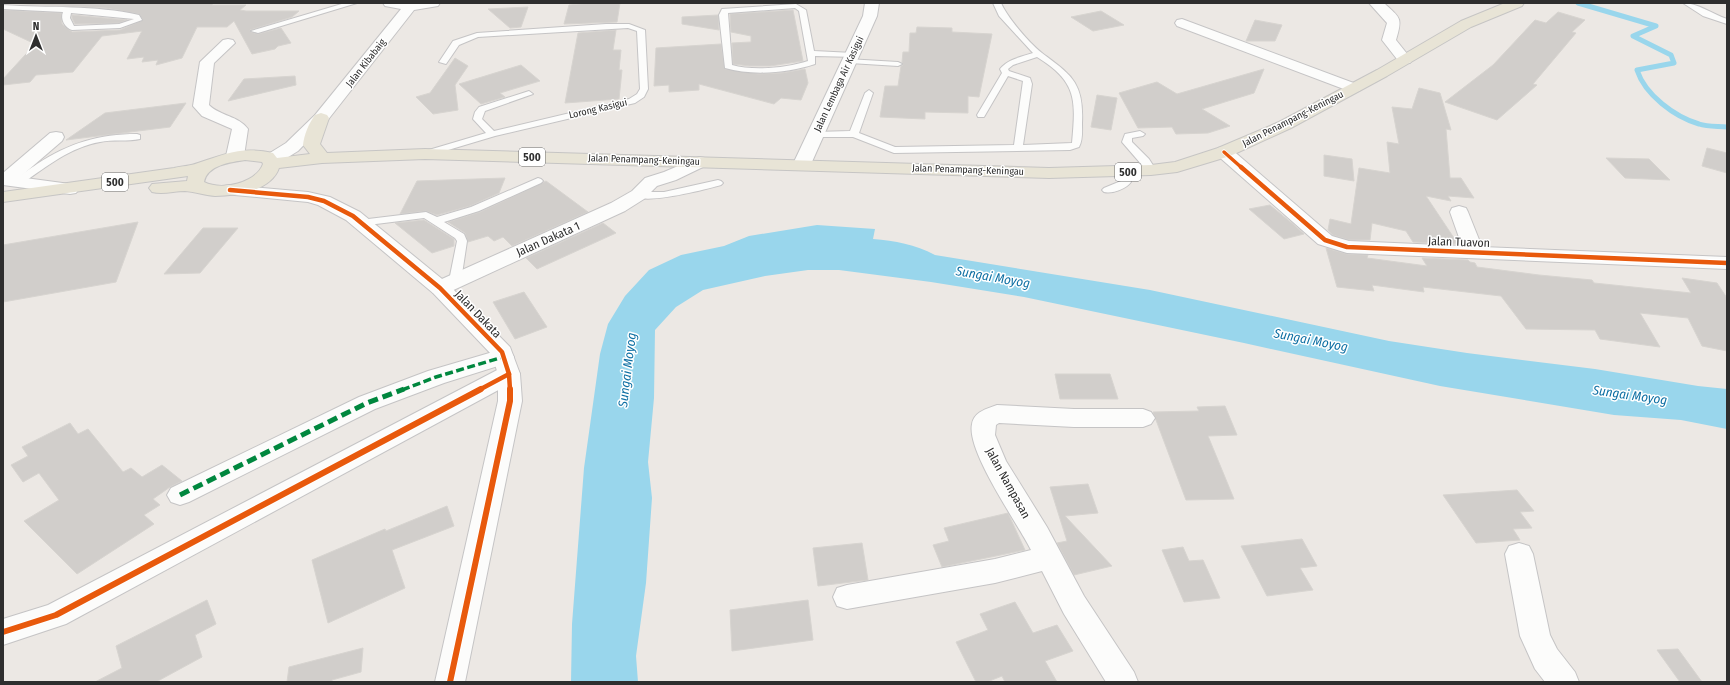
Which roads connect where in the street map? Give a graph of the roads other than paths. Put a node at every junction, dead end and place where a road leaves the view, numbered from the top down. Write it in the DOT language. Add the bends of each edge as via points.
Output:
graph roads {
  1 [pos="353,3"];
  2 [pos="390,3"];
  3 [pos="434,3"];
  4 [pos="872,3"];
  5 [pos="997,3"];
  6 [pos="1376,3"];
  7 [pos="1517,3"];
  8 [pos="1687,3"];
  9 [pos="3,6"];
  10 [pos="410,7"];
  11 [pos="70,10"];
  12 [pos="1727,22"];
  13 [pos="1182,23"];
  14 [pos="255,32"];
  15 [pos="228,44"];
  16 [pos="810,53"];
  17 [pos="1038,54"];
  18 [pos="851,58"];
  19 [pos="1405,60"];
  20 [pos="443,62"];
  21 [pos="898,64"];
  22 [pos="1006,73"];
  23 [pos="1354,88"];
  24 [pos="869,93"];
  25 [pos="529,94"];
  26 [pos="981,115"];
  27 [pos="321,118"];
  28 [pos="492,134"];
  29 [pos="854,134"];
  30 [pos="1140,134"];
  31 [pos="816,135"];
  32 [pos="56,137"];
  33 [pos="137,137"];
  34 [pos="1018,148"];
  35 [pos="894,150"];
  36 [pos="1224,152"];
  37 [pos="425,154"];
  38 [pos="240,155"];
  39 [pos="380,155"];
  40 [pos="322,158"];
  41 [pos="639,160"];
  42 [pos="699,162"];
  43 [pos="802,164"];
  44 [pos="207,167"];
  45 [pos="892,167"];
  46 [pos="1151,170"];
  47 [pos="1123,172"];
  48 [pos="271,175"];
  49 [pos="538,181"];
  50 [pos="718,183"];
  51 [pos="10,187"];
  52 [pos="200,188"];
  53 [pos="70,189"];
  54 [pos="645,189"];
  55 [pos="230,190"];
  56 [pos="1108,190"];
  57 [pos="46,199"];
  58 [pos="3,205"];
  59 [pos="1459,212"];
  60 [pos="356,220"];
  61 [pos="436,221"];
  62 [pos="1475,253"];
  63 [pos="1727,262"];
  64 [pos="448,285"];
  65 [pos="506,365"];
  66 [pos="1143,418"];
  67 [pos="180,495"];
  68 [pos="1519,554"];
  69 [pos="1048,558"];
  70 [pos="847,597"];
  71 [pos="3,632"];
  72 [pos="450,682"];
  73 [pos="1123,682"];
  74 [pos="1564,682"];
  1 -- 14 [label="lane"];
  2 -- 10 [label="street"];
  3 -- 10 [label="street"];
  4 -- 18 [label="street, Jalan Lembaga Air Kasigui" via="870,16"];
  5 -- 17 [label="lane" via="1002,14"];
  6 -- 19 [label="street" via="1392,18 1394,23 1389,40"];
  7 -- 19 [label="main road, Jalan Penampang-Keningau / 500" via="1466,24"];
  8 -- 12 [label="lane"];
  9 -- 11 [label="lane"];
  10 -- 27 [label="street, Jalan Kibabaig"];
  11 -- 11 [label="lane" via="119,14 136,17 138,20 120,26 72,28 66,22 66,14"];
  13 -- 23 [label="street"];
  15 -- 38 [label="street" via="207,62 201,106 208,113 238,126"];
  16 -- 16 [label="lane" via="812,62 808,64 734,69 728,66 723,15 733,10 796,6 802,10"];
  16 -- 18 [label="lane"];
  17 -- 22 [label="lane" via="1010,63 1004,68"];
  17 -- 34 [label="lane" via="1058,66 1071,79 1080,111 1076,145"];
  18 -- 21 [label="lane"];
  18 -- 31 [label="street, Jalan Lembaga Air Kasigui"];
  19 -- 23 [label="main road, Jalan Penampang-Keningau / 500"];
  20 -- 28 [label="lane, Lorong Kasigui" via="456,43 476,35 606,26 629,26 641,30 644,89 637,98"];
  22 -- 26 [label="lane"];
  22 -- 34 [label="lane" via="1022,77 1028,84"];
  23 -- 36 [label="main road, Jalan Penampang-Keningau / 500" via="1285,125"];
  24 -- 29 [label="lane"];
  25 -- 28 [label="lane" via="479,112 477,119"];
  27 -- 38 [label="street, Jalan Kibabaig" via="284,141"];
  27 -- 40 [label="main road" via="311,145"];
  27 -- 48 [label="street, Jalan Kibabaig" via="292,147"];
  28 -- 37 [label="lane, Lorong Kasigui"];
  29 -- 31 [label="lane"];
  29 -- 35 [label="lane"];
  30 -- 46 [label="lane" via="1128,136 1127,142 1146,160"];
  31 -- 43 [label="street, Jalan Lembaga Air Kasigui"];
  32 -- 51 [label="street"];
  33 -- 51 [label="lane" via="99,139 75,146 52,158"];
  34 -- 35 [label="lane"];
  35 -- 45 [label="lane"];
  36 -- 46 [label="main road, Jalan Penampang-Keningau / 500" via="1177,167"];
  36 -- 62 [label="street, Jalan Tuavon" via="1325,240 1334,244 1347,247"];
  37 -- 39 [label="main road, Jalan Penampang-Keningau / 500"];
  37 -- 41 [label="main road, Jalan Penampang-Keningau / 500"];
  38 -- 44 [label="main road, 500"];
  38 -- 48 [label="main road, 500" via="261,155"];
  39 -- 40 [label="main road, Jalan Penampang-Keningau / 500"];
  39 -- 48 [label="main road, Jalan Penampang-Keningau / 500"];
  40 -- 48 [label="main road, Jalan Penampang-Keningau / 500"];
  41 -- 42 [label="main road, Jalan Penampang-Keningau / 500"];
  41 -- 54 [label="street" via="649,170"];
  42 -- 43 [label="main road, Jalan Penampang-Keningau / 500"];
  42 -- 54 [label="street, Jalan Dakata 1"];
  43 -- 45 [label="main road, Jalan Penampang-Keningau / 500"];
  44 -- 52 [label="main road, 500" via="195,179 195,184"];
  44 -- 53 [label="main road, 500"];
  45 -- 47 [label="main road, Jalan Penampang-Keningau / 500" via="1049,173"];
  46 -- 47 [label="main road, Jalan Penampang-Keningau / 500"];
  47 -- 56 [label="lane" via="1126,182"];
  48 -- 55 [label="street, Jalan Dakata"];
  48 -- 60 [label="street, Jalan Dakata" via="308,197 324,201"];
  49 -- 61 [label="lane" via="474,209"];
  50 -- 54 [label="lane" via="664,195"];
  51 -- 53 [label="street"];
  51 -- 57 [label="main road"];
  52 -- 55 [label="main road, 500" via="208,191"];
  52 -- 57 [label="main road, 500" via="185,186 135,189"];
  54 -- 64 [label="street, Jalan Dakata 1" via="618,207"];
  57 -- 58 [label="main road, 500"];
  59 -- 62 [label="street"];
  60 -- 61 [label="lane" via="426,215"];
  60 -- 64 [label="street, Jalan Dakata"];
  61 -- 64 [label="lane" via="460,236 462,241"];
  62 -- 63 [label="street, Jalan Tuavon"];
  64 -- 65 [label="street, Jalan Dakata" via="502,352"];
  65 -- 67 [label="street" via="436,377 366,403"];
  65 -- 71 [label="street" via="56,615"];
  65 -- 72 [label="street" via="510,401"];
  66 -- 69 [label="street, Jalan Nampasan" via="997,414 989,417 984,423 983,435 995,464 1037,534"];
  68 -- 74 [label="street" via="1535,636 1546,659"];
  69 -- 70 [label="street"];
  69 -- 73 [label="street, Jalan Nampasan" via="1074,605"];
}
